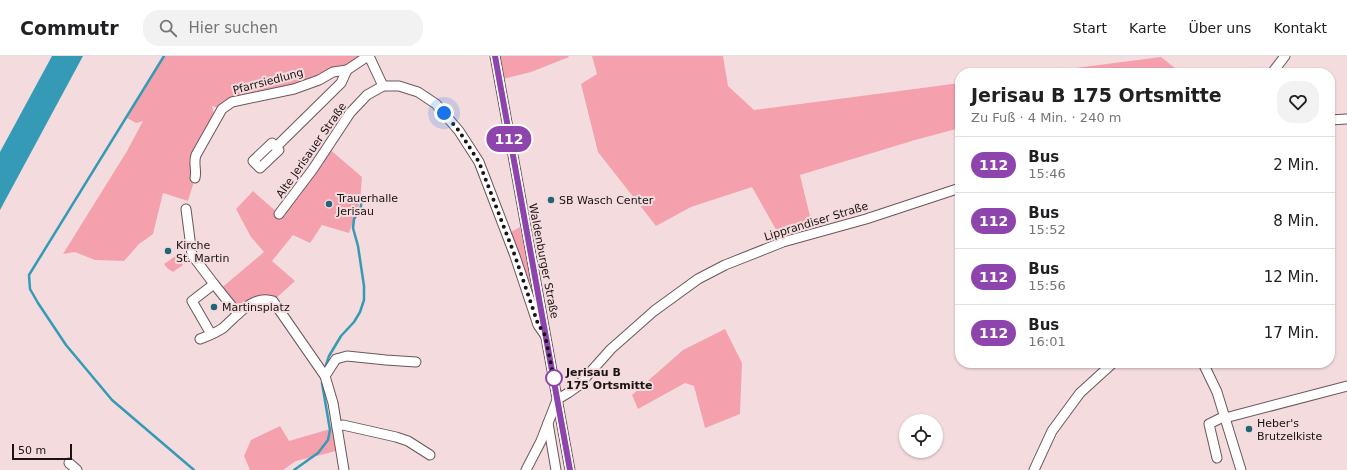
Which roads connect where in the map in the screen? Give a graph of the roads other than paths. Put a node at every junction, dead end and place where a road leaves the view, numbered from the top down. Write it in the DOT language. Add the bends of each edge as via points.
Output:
graph roads {
  1 [pos="368,56"];
  2 [pos="495,56"];
  3 [pos="1285,56"];
  4 [pos="1276,68"];
  5 [pos="347,70"];
  6 [pos="383,86"];
  7 [pos="1347,119"];
  8 [pos="1335,120"];
  9 [pos="276,147"];
  10 [pos="195,178"];
  11 [pos="955,190"];
  12 [pos="186,209"];
  13 [pos="279,214"];
  14 [pos="214,284"];
  15 [pos="238,314"];
  16 [pos="211,334"];
  17 [pos="545,335"];
  18 [pos="200,339"];
  19 [pos="416,362"];
  20 [pos="1107,368"];
  21 [pos="1205,368"];
  22 [pos="325,376"];
  23 [pos="1347,386"];
  24 [pos="558,399"];
  25 [pos="1225,417"];
  26 [pos="548,423"];
  27 [pos="337,427"];
  28 [pos="430,455"];
  29 [pos="1218,458"];
  30 [pos="69,463"];
  31 [pos="77,470"];
  32 [pos="344,470"];
  33 [pos="526,470"];
  34 [pos="556,470"];
  35 [pos="570,470"];
  36 [pos="1034,470"];
  37 [pos="1241,470"];
  1 -- 5 [label="street, Pfarrsiedlung"];
  1 -- 6 [label="street"];
  2 -- 17 [label="street, Waldenburger Straße"];
  3 -- 4 [label="street"];
  5 -- 9 [label="street, Pfarrsiedlung" via="341,83"];
  5 -- 10 [label="street, Pfarrsiedlung" via="333,72 294,89 232,102 222,109 196,155"];
  6 -- 13 [label="street, Alte Jerisauer Straße" via="368,95 350,112 313,169"];
  6 -- 17 [label="street" via="399,86 418,92 436,104 459,131 479,162 538,324"];
  7 -- 8 [label="street"];
  11 -- 24 [label="street, Lipprandiser Straße" via="866,219 783,242 725,265 698,279 654,311 612,349 578,386"];
  12 -- 14 [label="street" via="192,255"];
  14 -- 15 [label="street"];
  14 -- 16 [label="street" via="192,300"];
  15 -- 16 [label="street"];
  15 -- 22 [label="street" via="256,301 273,301"];
  16 -- 18 [label="street"];
  17 -- 24 [label="street, Waldenburger Straße"];
  19 -- 22 [label="street" via="348,356 336,359"];
  20 -- 36 [label="street" via="1080,393 1052,431"];
  21 -- 25 [label="street"];
  22 -- 27 [label="street"];
  23 -- 25 [label="street"];
  24 -- 26 [label="street"];
  24 -- 35 [label="street, Waldenburger Straße"];
  25 -- 29 [label="street" via="1209,424"];
  25 -- 37 [label="street"];
  26 -- 33 [label="street"];
  26 -- 34 [label="street"];
  27 -- 28 [label="street" via="343,425 396,436"];
  27 -- 32 [label="street"];
  30 -- 31 [label="street"];
}
